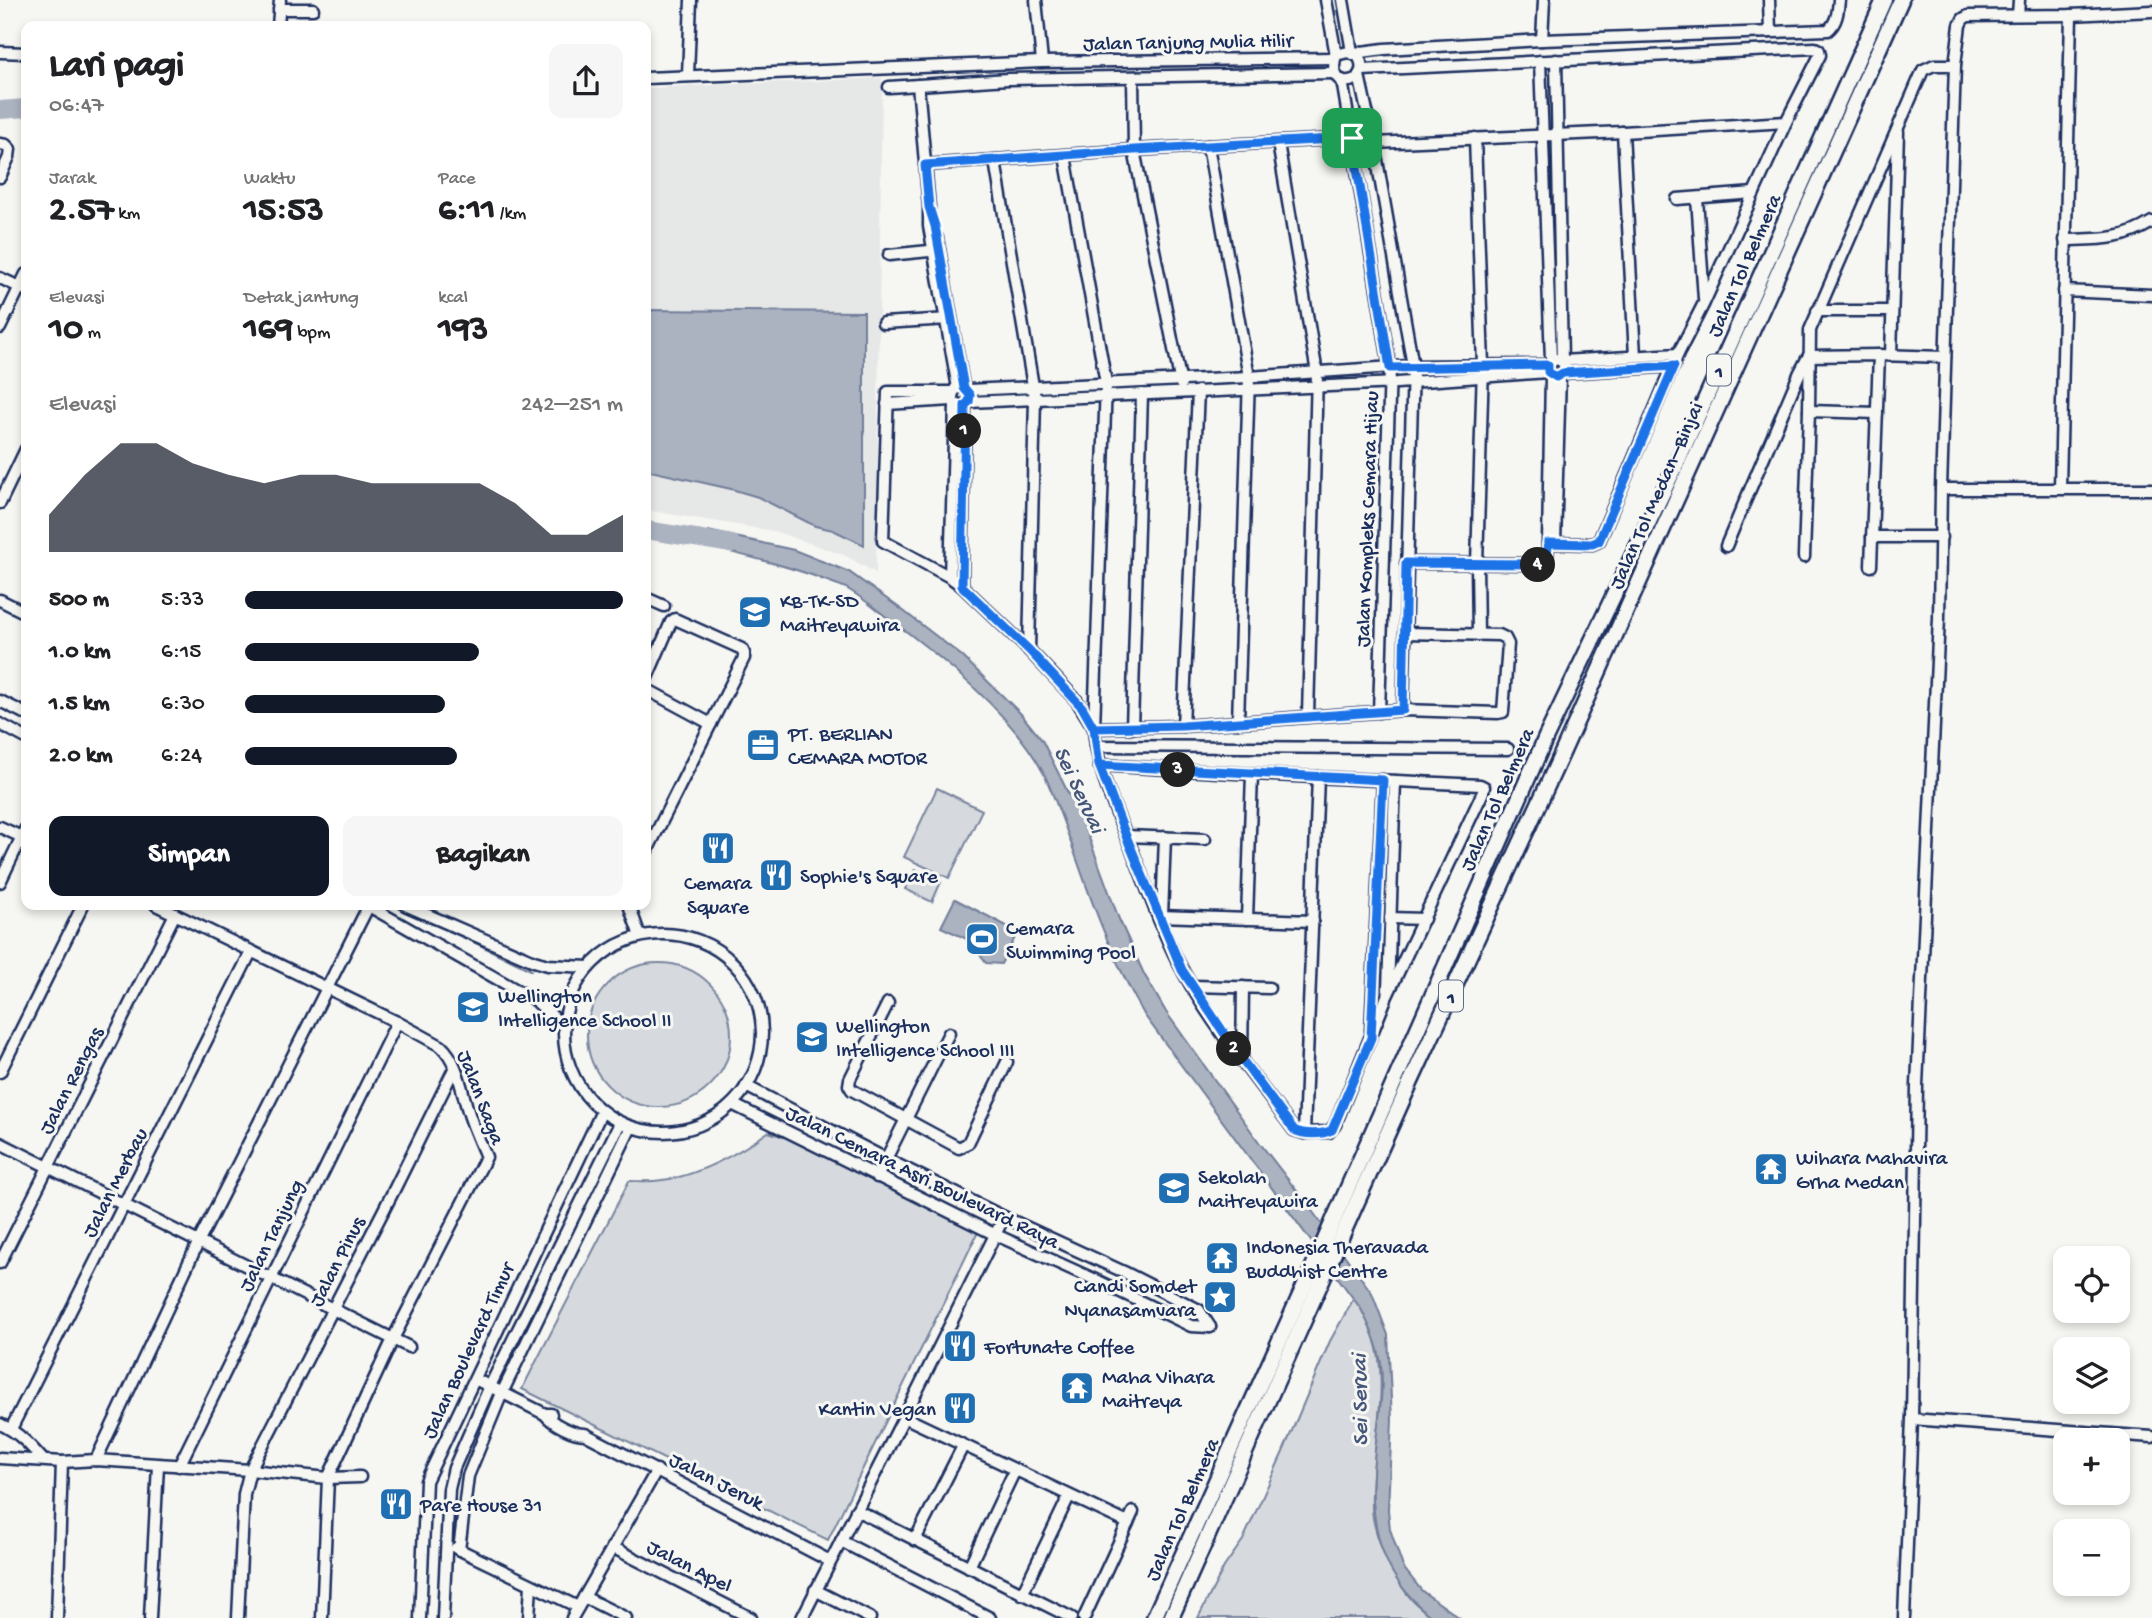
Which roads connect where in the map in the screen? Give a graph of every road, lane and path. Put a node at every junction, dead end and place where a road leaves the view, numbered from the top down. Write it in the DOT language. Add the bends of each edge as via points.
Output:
graph roads {
  1 [pos="691,0"];
  2 [pos="1036,0"];
  3 [pos="1326,0"];
  4 [pos="1343,0"];
  5 [pos="1544,0"];
  6 [pos="1769,0"];
  7 [pos="1839,0"];
  8 [pos="1884,0"];
  9 [pos="1901,0"];
  10 [pos="2019,0"];
  11 [pos="280,4"];
  12 [pos="313,9"];
  13 [pos="2152,11"];
  14 [pos="2018,15"];
  15 [pos="2071,15"];
  16 [pos="1770,32"];
  17 [pos="1542,40"];
  18 [pos="0,52"];
  19 [pos="21,53"];
  20 [pos="1353,53"];
  21 [pos="1336,57"];
  22 [pos="1556,60"];
  23 [pos="1540,61"];
  24 [pos="1042,62"];
  25 [pos="1955,65"];
  26 [pos="1361,73"];
  27 [pos="688,75"];
  28 [pos="1338,77"];
  29 [pos="651,78"];
  30 [pos="1133,78"];
  31 [pos="918,85"];
  32 [pos="889,87"];
  33 [pos="1786,122"];
  34 [pos="1898,126"];
  35 [pos="1623,132"];
  36 [pos="1544,134"];
  37 [pos="1558,134"];
  38 [pos="1352,138"];
  39 [pos="1475,138"];
  40 [pos="1278,143"];
  41 [pos="1374,143"];
  42 [pos="5,146"];
  43 [pos="1208,146"];
  44 [pos="1134,150"];
  45 [pos="1065,156"];
  46 [pos="995,161"];
  47 [pos="925,165"];
  48 [pos="0,177"];
  49 [pos="1754,193"];
  50 [pos="1697,198"];
  51 [pos="1676,199"];
  52 [pos="2152,222"];
  53 [pos="2065,240"];
  54 [pos="936,251"];
  55 [pos="889,255"];
  56 [pos="0,278"];
  57 [pos="21,287"];
  58 [pos="21,291"];
  59 [pos="2064,291"];
  60 [pos="2152,295"];
  61 [pos="1704,303"];
  62 [pos="1817,311"];
  63 [pos="1891,311"];
  64 [pos="948,319"];
  65 [pos="883,323"];
  66 [pos="0,328"];
  67 [pos="1678,354"];
  68 [pos="1879,355"];
  69 [pos="1891,355"];
  70 [pos="1635,356"];
  71 [pos="1809,356"];
  72 [pos="1945,357"];
  73 [pos="1483,365"];
  74 [pos="1410,366"];
  75 [pos="1674,366"];
  76 [pos="1392,368"];
  77 [pos="1555,369"];
  78 [pos="1317,373"];
  79 [pos="1249,377"];
  80 [pos="1483,377"];
  81 [pos="1181,380"];
  82 [pos="1411,382"];
  83 [pos="1106,383"];
  84 [pos="1393,383"];
  85 [pos="1316,387"];
  86 [pos="1248,389"];
  87 [pos="1198,391"];
  88 [pos="1182,392"];
  89 [pos="1034,393"];
  90 [pos="1142,394"];
  91 [pos="1106,395"];
  92 [pos="960,396"];
  93 [pos="1809,411"];
  94 [pos="1877,413"];
  95 [pos="21,459"];
  96 [pos="2060,488"];
  97 [pos="1941,489"];
  98 [pos="2152,489"];
  99 [pos="0,503"];
  100 [pos="1872,537"];
  101 [pos="1941,537"];
  102 [pos="1551,543"];
  103 [pos="1726,546"];
  104 [pos="1804,556"];
  105 [pos="1406,563"];
  106 [pos="1477,564"];
  107 [pos="1871,566"];
  108 [pos="950,576"];
  109 [pos="962,586"];
  110 [pos="0,600"];
  111 [pos="651,600"];
  112 [pos="664,606"];
  113 [pos="21,610"];
  114 [pos="1405,633"];
  115 [pos="1478,635"];
  116 [pos="1029,650"];
  117 [pos="651,668"];
  118 [pos="651,692"];
  119 [pos="0,701"];
  120 [pos="1403,710"];
  121 [pos="21,712"];
  122 [pos="1379,712"];
  123 [pos="1308,716"];
  124 [pos="1238,722"];
  125 [pos="0,724"];
  126 [pos="711,724"];
  127 [pos="1183,726"];
  128 [pos="1132,727"];
  129 [pos="1094,728"];
  130 [pos="21,735"];
  131 [pos="1569,739"];
  132 [pos="1096,746"];
  133 [pos="1508,749"];
  134 [pos="1099,765"];
  135 [pos="1252,774"];
  136 [pos="1318,777"];
  137 [pos="1383,780"];
  138 [pos="1395,781"];
  139 [pos="0,827"];
  140 [pos="21,834"];
  141 [pos="1126,836"];
  142 [pos="1165,837"];
  143 [pos="1205,839"];
  144 [pos="21,842"];
  145 [pos="651,843"];
  146 [pos="0,881"];
  147 [pos="81,910"];
  148 [pos="167,910"];
  149 [pos="366,910"];
  150 [pos="377,910"];
  151 [pos="417,910"];
  152 [pos="631,910"];
  153 [pos="175,914"];
  154 [pos="1161,916"];
  155 [pos="1390,918"];
  156 [pos="1247,919"];
  157 [pos="1424,919"];
  158 [pos="1313,921"];
  159 [pos="640,936"];
  160 [pos="251,952"];
  161 [pos="589,967"];
  162 [pos="1192,986"];
  163 [pos="1243,987"];
  164 [pos="1269,988"];
  165 [pos="328,989"];
  166 [pos="1387,996"];
  167 [pos="888,1003"];
  168 [pos="397,1022"];
  169 [pos="564,1027"];
  170 [pos="949,1033"];
  171 [pos="1371,1038"];
  172 [pos="1242,1060"];
  173 [pos="1007,1062"];
  174 [pos="454,1069"];
  175 [pos="0,1072"];
  176 [pos="746,1087"];
  177 [pos="732,1104"];
  178 [pos="602,1111"];
  179 [pos="905,1119"];
  180 [pos="620,1123"];
  181 [pos="631,1127"];
  182 [pos="1304,1133"];
  183 [pos="0,1143"];
  184 [pos="584,1149"];
  185 [pos="886,1159"];
  186 [pos="601,1160"];
  187 [pos="612,1165"];
  188 [pos="48,1167"];
  189 [pos="877,1177"];
  190 [pos="125,1204"];
  191 [pos="1004,1217"];
  192 [pos="994,1234"];
  193 [pos="199,1241"];
  194 [pos="0,1263"];
  195 [pos="1105,1263"];
  196 [pos="270,1278"];
  197 [pos="1098,1281"];
  198 [pos="333,1309"];
  199 [pos="393,1339"];
  200 [pos="409,1347"];
  201 [pos="475,1379"];
  202 [pos="490,1386"];
  203 [pos="502,1393"];
  204 [pos="904,1417"];
  205 [pos="1912,1419"];
  206 [pos="0,1424"];
  207 [pos="11,1429"];
  208 [pos="2152,1437"];
  209 [pos="963,1446"];
  210 [pos="0,1458"];
  211 [pos="43,1460"];
  212 [pos="96,1461"];
  213 [pos="62,1462"];
  214 [pos="158,1465"];
  215 [pos="179,1466"];
  216 [pos="250,1470"];
  217 [pos="1015,1470"];
  218 [pos="657,1471"];
  219 [pos="360,1477"];
  220 [pos="328,1478"];
  221 [pos="1069,1496"];
  222 [pos="856,1510"];
  223 [pos="1133,1512"];
  224 [pos="1128,1523"];
  225 [pos="915,1540"];
  226 [pos="841,1541"];
  227 [pos="446,1543"];
  228 [pos="612,1547"];
  229 [pos="459,1550"];
  230 [pos="830,1561"];
  231 [pos="969,1567"];
  232 [pos="531,1585"];
  233 [pos="815,1590"];
  234 [pos="1022,1594"];
  235 [pos="581,1602"];
  236 [pos="57,1618"];
  237 [pos="149,1618"];
  238 [pos="238,1618"];
  239 [pos="322,1618"];
  240 [pos="420,1618"];
  241 [pos="443,1618"];
  242 [pos="529,1618"];
  243 [pos="572,1618"];
  244 [pos="626,1618"];
  245 [pos="751,1618"];
  246 [pos="802,1618"];
  247 [pos="870,1618"];
  248 [pos="990,1618"];
  249 [pos="1072,1618"];
  250 [pos="1084,1618"];
  251 [pos="1154,1618"];
  252 [pos="1171,1618"];
  253 [pos="1904,1618"];
  1 -- 27 [label="street"];
  2 -- 24 [label="street"];
  3 -- 21 [label="street"];
  4 -- 20 [label="street"];
  5 -- 17 [label="street"];
  6 -- 16 [label="street"];
  7 -- 16 [label="street" via="1828,30"];
  8 -- 251 [label="highway, Jalan Tol Belmera / 1" via="1675,467 1546,737"];
  9 -- 131 [label="highway, Jalan Tol Medan–Binjai / 1"];
  10 -- 14 [label="street"];
  11 -- 12 [label="street"];
  13 -- 15 [label="street"];
  14 -- 15 [label="street"];
  14 -- 25 [label="street" via="1963,19"];
  15 -- 53 [label="street"];
  16 -- 17 [label="street"];
  17 -- 20 [label="street"];
  18 -- 19 [label="street"];
  20 -- 21 [label="street"];
  20 -- 26 [label="street" via="1361,60"];
  21 -- 24 [label="street, Jalan Tanjung Mulia Hilir"];
  21 -- 28 [label="street" via="1333,63"];
  22 -- 23 [label="street"];
  22 -- 33 [label="street" via="1815,47 1820,56"];
  22 -- 37 [label="street"];
  23 -- 26 [label="street"];
  23 -- 36 [label="street"];
  24 -- 27 [label="street, Jalan Tanjung Mulia Hilir"];
  25 -- 34 [label="street" via="1923,70"];
  25 -- 72 [label="street"];
  26 -- 28 [label="street" via="1352,81"];
  26 -- 41 [label="street, Jalan Kompleks Cemara Hijau"];
  27 -- 29 [label="street, Jalan Tanjung Mulia Hilir"];
  28 -- 30 [label="street"];
  28 -- 38 [label="street, Jalan Kompleks Cemara Hijau"];
  30 -- 31 [label="street"];
  30 -- 44 [label="street"];
  31 -- 32 [label="street"];
  31 -- 47 [label="street"];
  33 -- 35 [label="street"];
  33 -- 49 [label="street"];
  34 -- 62 [label="street"];
  34 -- 63 [label="street"];
  35 -- 37 [label="street"];
  35 -- 70 [label="street"];
  36 -- 37 [label="street"];
  36 -- 39 [label="street"];
  36 -- 77 [label="street"];
  37 -- 77 [label="street"];
  38 -- 40 [label="street"];
  38 -- 76 [label="street, Jalan Kompleks Cemara Hijau"];
  39 -- 41 [label="street"];
  39 -- 73 [label="street"];
  40 -- 43 [label="street"];
  40 -- 78 [label="street"];
  41 -- 74 [label="street, Jalan Kompleks Cemara Hijau"];
  42 -- 48 [label="street" via="9,157"];
  43 -- 44 [label="street"];
  43 -- 79 [label="street"];
  44 -- 45 [label="street"];
  44 -- 81 [label="street"];
  45 -- 46 [label="street"];
  45 -- 83 [label="street"];
  46 -- 47 [label="street"];
  46 -- 89 [label="street"];
  47 -- 54 [label="street"];
  49 -- 50 [label="street"];
  49 -- 61 [label="street"];
  50 -- 51 [label="street"];
  50 -- 61 [label="street"];
  52 -- 53 [label="street" via="2121,236"];
  53 -- 59 [label="street"];
  54 -- 55 [label="street"];
  54 -- 64 [label="street"];
  56 -- 57 [label="street"];
  58 -- 66 [label="street"];
  59 -- 60 [label="street"];
  59 -- 96 [label="street"];
  61 -- 67 [label="street"];
  62 -- 63 [label="street"];
  62 -- 71 [label="street" via="1810,330"];
  63 -- 69 [label="street"];
  64 -- 65 [label="street"];
  64 -- 92 [label="street"];
  67 -- 70 [label="street"];
  67 -- 75 [label="street"];
  68 -- 69 [label="street"];
  68 -- 71 [label="street"];
  68 -- 94 [label="street"];
  69 -- 72 [label="street"];
  70 -- 77 [label="street"];
  71 -- 93 [label="street"];
  71 -- 103 [label="street"];
  72 -- 97 [label="street"];
  73 -- 74 [label="street"];
  73 -- 77 [label="street"];
  73 -- 80 [label="street"];
  74 -- 76 [label="street"];
  74 -- 82 [label="street, Jalan Kompleks Cemara Hijau"];
  75 -- 77 [label="street"];
  75 -- 102 [label="street" via="1599,541"];
  76 -- 78 [label="street"];
  76 -- 84 [label="street, Jalan Kompleks Cemara Hijau"];
  77 -- 80 [label="street"];
  77 -- 102 [label="street"];
  78 -- 79 [label="street"];
  78 -- 85 [label="street"];
  79 -- 81 [label="street"];
  79 -- 86 [label="street"];
  80 -- 82 [label="street"];
  80 -- 106 [label="street"];
  81 -- 83 [label="street"];
  81 -- 88 [label="street"];
  82 -- 84 [label="street"];
  82 -- 105 [label="street, Jalan Kompleks Cemara Hijau"];
  83 -- 89 [label="street"];
  83 -- 91 [label="street"];
  84 -- 85 [label="street"];
  84 -- 122 [label="street, Jalan Kompleks Cemara Hijau"];
  85 -- 86 [label="street"];
  85 -- 123 [label="street"];
  86 -- 87 [label="street"];
  86 -- 124 [label="street"];
  87 -- 88 [label="street"];
  87 -- 127 [label="street"];
  88 -- 90 [label="street"];
  89 -- 91 [label="street"];
  89 -- 92 [label="street"];
  89 -- 116 [label="street"];
  90 -- 91 [label="street"];
  90 -- 128 [label="street"];
  91 -- 129 [label="street"];
  92 -- 108 [label="street"];
  92 -- 108 [label="street" via="889,391 887,404 883,541"];
  92 -- 109 [label="street"];
  93 -- 94 [label="street"];
  93 -- 104 [label="street"];
  94 -- 100 [label="street"];
  95 -- 99 [label="street"];
  96 -- 97 [label="street"];
  96 -- 98 [label="street"];
  97 -- 101 [label="street"];
  100 -- 101 [label="street"];
  100 -- 107 [label="street"];
  101 -- 205 [label="street" via="1917,1085"];
  102 -- 106 [label="street" via="1547,561 1541,564"];
  105 -- 106 [label="street"];
  105 -- 114 [label="street, Jalan Kompleks Cemara Hijau"];
  106 -- 115 [label="street"];
  108 -- 109 [label="street"];
  109 -- 116 [label="street"];
  110 -- 113 [label="street"];
  111 -- 112 [label="street"];
  114 -- 115 [label="street"];
  114 -- 120 [label="street, Jalan Kompleks Cemara Hijau"];
  115 -- 120 [label="street" via="1499,635 1507,641 1503,712"];
  116 -- 129 [label="street" via="1082,707"];
  117 -- 126 [label="street" via="675,619 742,649 744,658"];
  118 -- 126 [label="street"];
  119 -- 121 [label="street"];
  120 -- 122 [label="street"];
  122 -- 123 [label="street"];
  123 -- 124 [label="street"];
  124 -- 127 [label="street"];
  125 -- 130 [label="street"];
  126 -- 145 [label="street"];
  127 -- 128 [label="street"];
  128 -- 129 [label="street"];
  129 -- 132 [label="street"];
  131 -- 252 [label="highway, Jalan Tol Belmera / 1"];
  132 -- 133 [label="street"];
  132 -- 134 [label="street"];
  134 -- 135 [label="street"];
  134 -- 141 [label="street"];
  135 -- 136 [label="street"];
  135 -- 156 [label="street"];
  136 -- 137 [label="street"];
  136 -- 158 [label="street"];
  137 -- 138 [label="street"];
  137 -- 171 [label="street"];
  138 -- 155 [label="street"];
  138 -- 157 [label="street" via="1484,788"];
  139 -- 140 [label="street"];
  141 -- 142 [label="street"];
  141 -- 154 [label="street"];
  142 -- 143 [label="street"];
  142 -- 154 [label="street"];
  144 -- 146 [label="street"];
  147 -- 175 [label="street"];
  148 -- 153 [label="street, Jalan Saga"];
  149 -- 165 [label="street"];
  150 -- 169 [label="street" via="536,1001"];
  151 -- 161 [label="street" via="534,961"];
  152 -- 159 [label="street"];
  153 -- 160 [label="street, Jalan Saga"];
  153 -- 188 [label="street, Jalan Rengas"];
  154 -- 156 [label="street"];
  154 -- 162 [label="street"];
  155 -- 157 [label="street"];
  155 -- 166 [label="street"];
  156 -- 158 [label="street"];
  157 -- 166 [label="street"];
  158 -- 182 [label="street"];
  159 -- 161 [label="street" via="612,948"];
  159 -- 176 [label="street" via="678,935 706,943 729,959 748,982 759,1008 762,1040"];
  160 -- 165 [label="street, Jalan Saga"];
  160 -- 190 [label="street, Jalan Merbau"];
  161 -- 169 [label="street" via="576,985"];
  162 -- 163 [label="street"];
  162 -- 172 [label="street"];
  163 -- 164 [label="street"];
  163 -- 172 [label="street"];
  165 -- 168 [label="street, Jalan Saga"];
  165 -- 193 [label="street"];
  166 -- 171 [label="street"];
  167 -- 179 [label="street" via="849,1085"];
  168 -- 174 [label="street, Jalan Saga" via="441,1046"];
  168 -- 196 [label="street, Jalan Tanjung"];
  169 -- 178 [label="street" via="573,1074 585,1095"];
  170 -- 179 [label="street"];
  171 -- 182 [label="street" via="1332,1130"];
  172 -- 182 [label="street" via="1294,1130"];
  173 -- 179 [label="street" via="965,1146 959,1148"];
  174 -- 198 [label="street, Jalan Pinus"];
  174 -- 199 [label="street, Jalan Saga" via="485,1154 484,1163"];
  176 -- 177 [label="street"];
  176 -- 185 [label="street, Jalan Cemara Asri Boulevard Raya"];
  177 -- 181 [label="street" via="706,1123 685,1130 663,1133"];
  177 -- 189 [label="street, Jalan Cemara Asri Boulevard Raya"];
  178 -- 180 [label="street"];
  178 -- 184 [label="street, Jalan Boulevard Timur"];
  179 -- 185 [label="street"];
  180 -- 181 [label="street"];
  180 -- 186 [label="street, Jalan Boulevard Timur"];
  181 -- 187 [label="street"];
  183 -- 188 [label="street"];
  184 -- 186 [label="street"];
  184 -- 201 [label="street, Jalan Boulevard Timur"];
  185 -- 189 [label="street"];
  185 -- 191 [label="street, Jalan Cemara Asri Boulevard Raya"];
  186 -- 187 [label="street"];
  186 -- 202 [label="street, Jalan Boulevard Timur"];
  187 -- 203 [label="street"];
  188 -- 190 [label="street"];
  188 -- 194 [label="street, Jalan Rengas"];
  189 -- 192 [label="street, Jalan Cemara Asri Boulevard Raya"];
  190 -- 193 [label="street"];
  190 -- 207 [label="street, Jalan Merbau"];
  191 -- 192 [label="street"];
  191 -- 195 [label="street, Jalan Cemara Asri Boulevard Raya"];
  192 -- 197 [label="street, Jalan Cemara Asri Boulevard Raya"];
  192 -- 204 [label="street"];
  193 -- 196 [label="street"];
  193 -- 212 [label="street"];
  195 -- 197 [label="street"];
  195 -- 197 [label="street, Jalan Cemara Asri Boulevard Raya" via="1199,1310 1210,1327 1191,1326"];
  196 -- 198 [label="street"];
  196 -- 215 [label="street, Jalan Tanjung"];
  198 -- 199 [label="street"];
  198 -- 216 [label="street, Jalan Pinus"];
  199 -- 200 [label="street"];
  199 -- 220 [label="street"];
  201 -- 202 [label="street, Jalan Jeruk"];
  201 -- 240 [label="street, Jalan Boulevard Timur" via="426,1481"];
  202 -- 203 [label="street, Jalan Jeruk"];
  202 -- 227 [label="street, Jalan Boulevard Timur" via="451,1480"];
  203 -- 218 [label="street, Jalan Jeruk" via="581,1428"];
  203 -- 229 [label="street" via="468,1476"];
  204 -- 209 [label="street"];
  204 -- 222 [label="street"];
  205 -- 208 [label="street"];
  205 -- 253 [label="street"];
  206 -- 207 [label="street"];
  207 -- 211 [label="street"];
  209 -- 217 [label="street"];
  209 -- 225 [label="street"];
  210 -- 211 [label="street"];
  211 -- 213 [label="street"];
  212 -- 213 [label="street"];
  212 -- 214 [label="street"];
  213 -- 236 [label="street"];
  214 -- 215 [label="street"];
  214 -- 237 [label="street"];
  215 -- 216 [label="street"];
  216 -- 220 [label="street"];
  216 -- 238 [label="street, Jalan Pinus" via="244,1494"];
  217 -- 221 [label="street"];
  217 -- 231 [label="street"];
  218 -- 228 [label="street"];
  218 -- 230 [label="street, Jalan Jeruk"];
  219 -- 220 [label="street"];
  220 -- 239 [label="street"];
  221 -- 224 [label="street"];
  221 -- 234 [label="street"];
  222 -- 225 [label="street"];
  222 -- 226 [label="street"];
  223 -- 224 [label="street"];
  224 -- 250 [label="street"];
  225 -- 231 [label="street"];
  226 -- 230 [label="street"];
  226 -- 248 [label="street"];
  227 -- 229 [label="street"];
  227 -- 241 [label="street, Jalan Boulevard Timur"];
  228 -- 235 [label="street"];
  228 -- 245 [label="street, Jalan Apel"];
  229 -- 232 [label="street"];
  230 -- 233 [label="street"];
  231 -- 234 [label="street"];
  232 -- 235 [label="street"];
  232 -- 242 [label="street"];
  233 -- 246 [label="street"];
  233 -- 247 [label="street"];
  234 -- 249 [label="street"];
  235 -- 243 [label="street"];
  235 -- 244 [label="street"];
}
